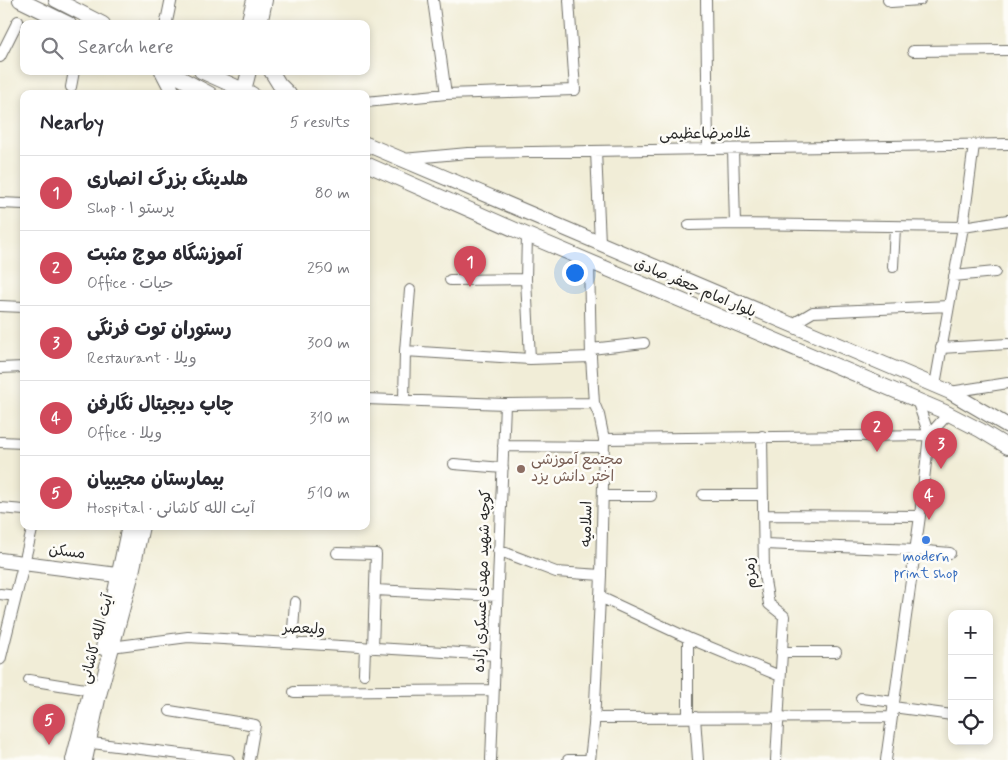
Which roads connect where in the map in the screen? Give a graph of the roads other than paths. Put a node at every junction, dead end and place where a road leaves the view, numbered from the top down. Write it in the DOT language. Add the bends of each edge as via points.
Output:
graph roads {
  1 [pos="20,0"];
  2 [pos="56,0"];
  3 [pos="171,0"];
  4 [pos="254,0"];
  5 [pos="265,0"];
  6 [pos="433,0"];
  7 [pos="569,0"];
  8 [pos="706,0"];
  9 [pos="888,0"];
  10 [pos="920,0"];
  11 [pos="61,20"];
  12 [pos="95,20"];
  13 [pos="167,20"];
  14 [pos="254,20"];
  15 [pos="255,20"];
  16 [pos="18,21"];
  17 [pos="1008,50"];
  18 [pos="913,51"];
  19 [pos="0,57"];
  20 [pos="73,75"];
  21 [pos="164,75"];
  22 [pos="174,75"];
  23 [pos="209,75"];
  24 [pos="237,75"];
  25 [pos="247,75"];
  26 [pos="274,75"];
  27 [pos="71,87"];
  28 [pos="172,90"];
  29 [pos="203,90"];
  30 [pos="239,90"];
  31 [pos="241,90"];
  32 [pos="241,90"];
  33 [pos="285,90"];
  34 [pos="446,94"];
  35 [pos="370,102"];
  36 [pos="1008,144"];
  37 [pos="974,145"];
  38 [pos="370,146"];
  39 [pos="708,149"];
  40 [pos="732,149"];
  41 [pos="596,151"];
  42 [pos="402,159"];
  43 [pos="370,166"];
  44 [pos="0,203"];
  45 [pos="20,204"];
  46 [pos="1008,220"];
  47 [pos="735,224"];
  48 [pos="689,225"];
  49 [pos="895,227"];
  50 [pos="963,228"];
  51 [pos="527,235"];
  52 [pos="600,243"];
  53 [pos="589,260"];
  54 [pos="893,267"];
  55 [pos="994,272"];
  56 [pos="954,276"];
  57 [pos="526,279"];
  58 [pos="450,280"];
  59 [pos="410,290"];
  60 [pos="712,291"];
  61 [pos="742,304"];
  62 [pos="0,306"];
  63 [pos="949,306"];
  64 [pos="20,307"];
  65 [pos="710,312"];
  66 [pos="730,321"];
  67 [pos="791,324"];
  68 [pos="644,343"];
  69 [pos="1008,344"];
  70 [pos="941,348"];
  71 [pos="406,351"];
  72 [pos="591,353"];
  73 [pos="530,359"];
  74 [pos="20,367"];
  75 [pos="0,368"];
  76 [pos="1008,383"];
  77 [pos="935,385"];
  78 [pos="950,392"];
  79 [pos="370,399"];
  80 [pos="404,400"];
  81 [pos="917,400"];
  82 [pos="594,403"];
  83 [pos="505,404"];
  84 [pos="948,414"];
  85 [pos="1008,426"];
  86 [pos="929,435"];
  87 [pos="762,436"];
  88 [pos="0,442"];
  89 [pos="20,443"];
  90 [pos="604,443"];
  91 [pos="503,446"];
  92 [pos="1008,447"];
  93 [pos="454,464"];
  94 [pos="502,468"];
  95 [pos="703,495"];
  96 [pos="763,495"];
  97 [pos="603,496"];
  98 [pos="651,496"];
  99 [pos="0,508"];
  100 [pos="20,510"];
  101 [pos="763,515"];
  102 [pos="920,516"];
  103 [pos="32,530"];
  104 [pos="129,530"];
  105 [pos="141,530"];
  106 [pos="764,544"];
  107 [pos="498,550"];
  108 [pos="915,550"];
  109 [pos="337,553"];
  110 [pos="950,553"];
  111 [pos="0,560"];
  112 [pos="24,563"];
  113 [pos="124,575"];
  114 [pos="601,575"];
  115 [pos="375,590"];
  116 [pos="0,594"];
  117 [pos="16,596"];
  118 [pos="497,596"];
  119 [pos="600,597"];
  120 [pos="295,602"];
  121 [pos="688,638"];
  122 [pos="292,643"];
  123 [pos="111,647"];
  124 [pos="369,648"];
  125 [pos="781,652"];
  126 [pos="836,652"];
  127 [pos="494,655"];
  128 [pos="0,659"];
  129 [pos="364,674"];
  130 [pos="780,676"];
  131 [pos="29,680"];
  132 [pos="91,690"];
  133 [pos="493,690"];
  134 [pos="294,692"];
  135 [pos="861,698"];
  136 [pos="893,709"];
  137 [pos="170,711"];
  138 [pos="948,715"];
  139 [pos="692,717"];
  140 [pos="779,717"];
  141 [pos="594,718"];
  142 [pos="84,742"];
  143 [pos="73,760"];
  144 [pos="85,760"];
  145 [pos="230,760"];
  146 [pos="249,760"];
  147 [pos="491,760"];
  148 [pos="568,760"];
  149 [pos="590,760"];
  150 [pos="698,760"];
  151 [pos="776,760"];
  152 [pos="886,760"];
  1 -- 11 [label="main road"];
  2 -- 12 [label="main road"];
  3 -- 13 [label="street"];
  4 -- 14 [label="main road"];
  5 -- 15 [label="main road"];
  6 -- 34 [label="street"];
  7 -- 34 [label="street" via="575,90"];
  8 -- 39 [label="street"];
  9 -- 10 [label="street"];
  16 -- 19 [label="street"];
  17 -- 18 [label="street"];
  20 -- 27 [label="street"];
  21 -- 28 [label="main road"];
  22 -- 29 [label="main road"];
  23 -- 30 [label="main road"];
  24 -- 31 [label="main road"];
  25 -- 32 [label="main road"];
  26 -- 33 [label="main road"];
  34 -- 35 [label="street"];
  36 -- 37 [label="street, غلامرضاعظیمی"];
  37 -- 40 [label="street, غلامرضاعظیمی"];
  37 -- 50 [label="street"];
  38 -- 42 [label="main road, بلوار امام جعفر صادق"];
  39 -- 40 [label="street, غلامرضاعظیمی"];
  39 -- 41 [label="street, غلامرضاعظیمی"];
  40 -- 47 [label="street"];
  41 -- 42 [label="street, غلامرضاعظیمی" via="468,153"];
  41 -- 52 [label="street"];
  42 -- 52 [label="main road, بلوار امام جعفر صادق"];
  43 -- 51 [label="main road, بلوار امام جعفر صادق"];
  44 -- 45 [label="street"];
  46 -- 50 [label="street"];
  47 -- 48 [label="street"];
  47 -- 49 [label="street"];
  49 -- 50 [label="street"];
  49 -- 54 [label="street"];
  50 -- 56 [label="street"];
  51 -- 53 [label="main road, بلوار امام جعفر صادق"];
  51 -- 57 [label="street"];
  52 -- 60 [label="main road, بلوار امام جعفر صادق"];
  53 -- 65 [label="main road, بلوار امام جعفر صادق"];
  53 -- 72 [label="street, اسلامیه"];
  55 -- 56 [label="street"];
  56 -- 63 [label="street"];
  57 -- 58 [label="street"];
  57 -- 73 [label="street"];
  59 -- 71 [label="street"];
  60 -- 61 [label="main road, بلوار امام جعفر صادق"];
  60 -- 65 [label="main road" via="717,300 714,311"];
  61 -- 66 [label="main road" via="732,304 728,308 726,312"];
  61 -- 67 [label="main road, بلوار امام جعفر صادق"];
  62 -- 64 [label="street"];
  63 -- 67 [label="street" via="813,312"];
  63 -- 70 [label="street"];
  65 -- 66 [label="main road, بلوار امام جعفر صادق"];
  66 -- 81 [label="main road, بلوار امام جعفر صادق"];
  67 -- 77 [label="main road, بلوار امام جعفر صادق"];
  68 -- 72 [label="street"];
  69 -- 70 [label="street"];
  70 -- 77 [label="street"];
  71 -- 73 [label="street"];
  71 -- 80 [label="street"];
  72 -- 73 [label="street"];
  72 -- 82 [label="street, اسلامیه"];
  74 -- 75 [label="street"];
  76 -- 78 [label="street"];
  77 -- 78 [label="main road, بلوار امام جعفر صادق"];
  78 -- 85 [label="main road, بلوار امام جعفر صادق"];
  79 -- 80 [label="street"];
  80 -- 83 [label="street"];
  81 -- 84 [label="main road, بلوار امام جعفر صادق"];
  81 -- 86 [label="street"];
  82 -- 83 [label="street"];
  82 -- 90 [label="street, اسلامیه"];
  83 -- 91 [label="street, کوچه شهید مهدی عسکری زاده"];
  84 -- 86 [label="street"];
  84 -- 92 [label="main road, بلوار امام جعفر صادق"];
  86 -- 87 [label="street"];
  86 -- 102 [label="street"];
  87 -- 90 [label="street"];
  87 -- 96 [label="street, زمزم"];
  88 -- 89 [label="street"];
  90 -- 91 [label="street"];
  90 -- 97 [label="street, اسلامیه"];
  91 -- 94 [label="street, کوچه شهید مهدی عسکری زاده"];
  93 -- 94 [label="street"];
  94 -- 107 [label="street, کوچه شهید مهدی عسکری زاده"];
  95 -- 96 [label="street"];
  96 -- 101 [label="street, زمزم"];
  97 -- 98 [label="street"];
  97 -- 114 [label="street, اسلامیه"];
  99 -- 100 [label="street"];
  101 -- 102 [label="street"];
  101 -- 106 [label="street, زمزم"];
  102 -- 108 [label="street"];
  103 -- 112 [label="street"];
  104 -- 113 [label="main road, آیت الله کاشانی"];
  105 -- 113 [label="main road, آیت الله کاشانی"];
  106 -- 108 [label="street"];
  106 -- 125 [label="street, زمزم" via="764,575 769,604 784,616"];
  107 -- 114 [label="street" via="556,572"];
  107 -- 118 [label="street, کوچه شهید مهدی عسکری زاده"];
  108 -- 110 [label="street"];
  108 -- 136 [label="street"];
  109 -- 115 [label="street" via="376,554"];
  111 -- 112 [label="main road, مسکن"];
  112 -- 113 [label="main road, مسکن"];
  112 -- 117 [label="street"];
  113 -- 123 [label="main road, آیت الله کاشانی"];
  113 -- 132 [label="main road, آیت الله کاشانی"];
  114 -- 119 [label="street, اسلامیه"];
  115 -- 118 [label="street"];
  115 -- 124 [label="street"];
  116 -- 117 [label="street"];
  117 -- 128 [label="street"];
  118 -- 127 [label="street, کوچه شهید مهدی عسکری زاده"];
  119 -- 121 [label="street"];
  119 -- 141 [label="street, اسلامیه"];
  120 -- 122 [label="street"];
  121 -- 130 [label="street"];
  121 -- 139 [label="street"];
  122 -- 123 [label="street, ولیعصر" via="188,637"];
  122 -- 124 [label="street, ولیعصر"];
  123 -- 142 [label="main road, آیت الله کاشانی"];
  124 -- 127 [label="street, ولیعصر"];
  124 -- 129 [label="street"];
  125 -- 126 [label="street"];
  125 -- 130 [label="street, زمزم"];
  127 -- 133 [label="street, کوچه شهید مهدی عسکری زاده"];
  130 -- 140 [label="street, زمزم"];
  131 -- 132 [label="street"];
  132 -- 142 [label="main road, آیت الله کاشانی"];
  133 -- 134 [label="street"];
  133 -- 147 [label="street, کوچه شهید مهدی عسکری زاده"];
  135 -- 136 [label="street"];
  136 -- 138 [label="street"];
  136 -- 140 [label="street"];
  136 -- 152 [label="street"];
  137 -- 146 [label="street" via="255,725"];
  139 -- 140 [label="street"];
  139 -- 141 [label="street"];
  139 -- 150 [label="street"];
  140 -- 151 [label="street, زمزم"];
  141 -- 149 [label="street, اسلامیه"];
  142 -- 143 [label="main road, آیت الله کاشانی"];
  142 -- 144 [label="main road, آیت الله کاشانی"];
  142 -- 145 [label="street"];
  148 -- 149 [label="street"];
}
